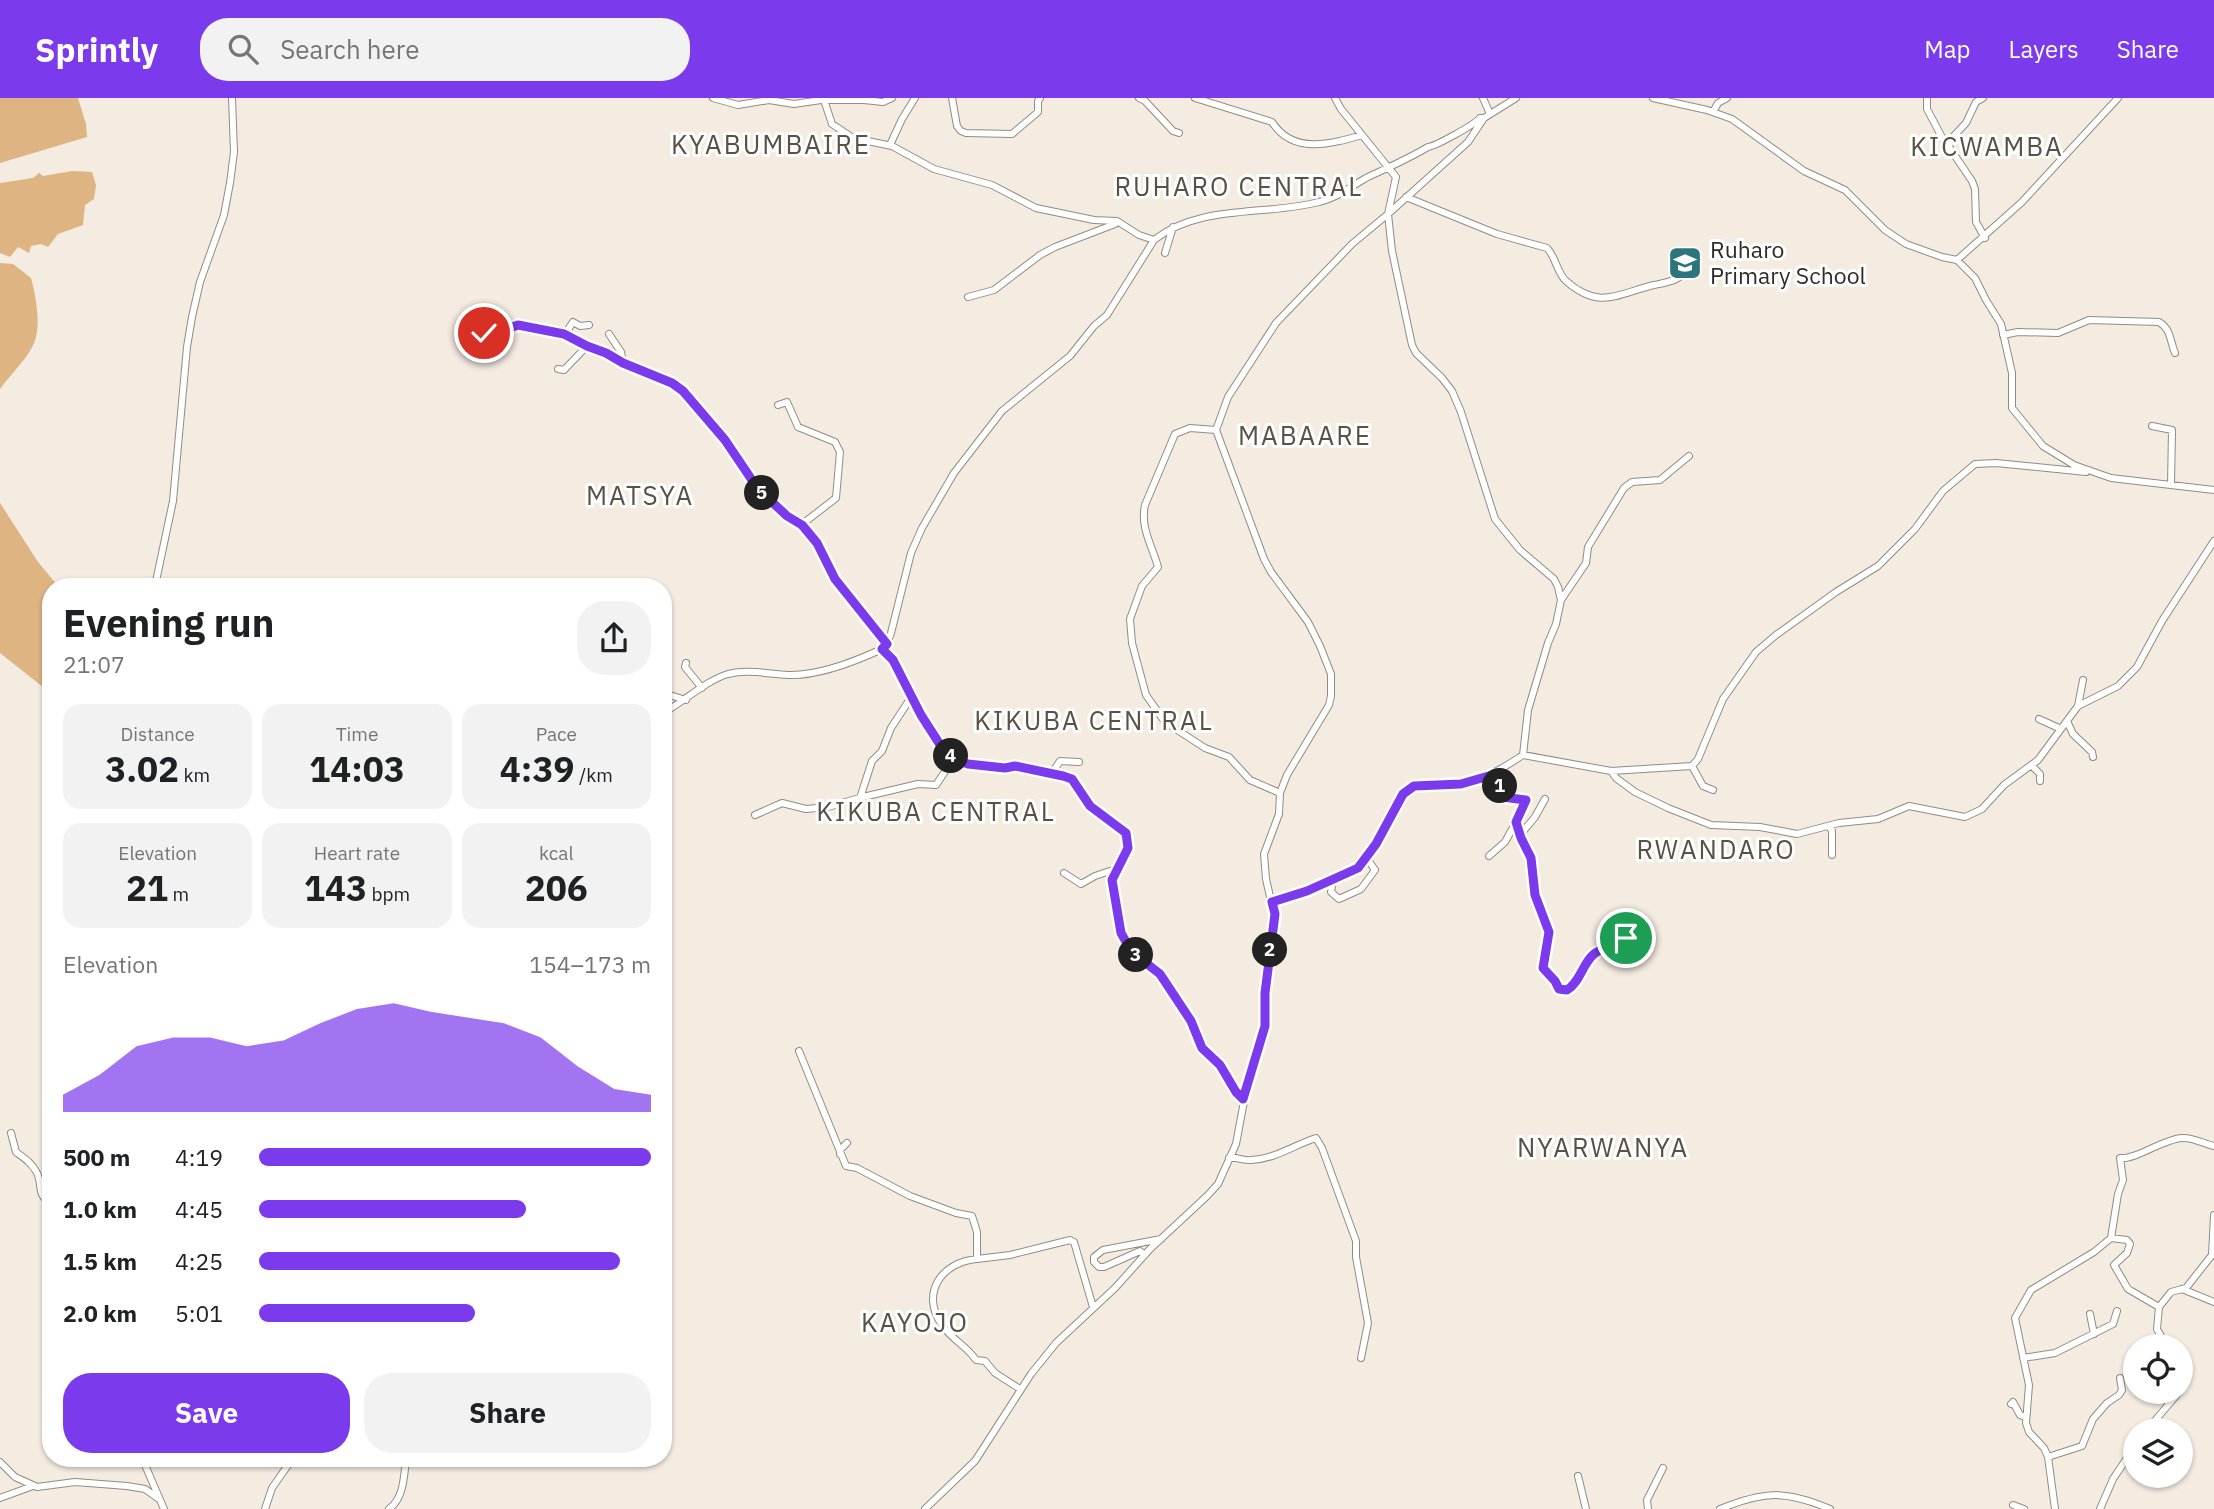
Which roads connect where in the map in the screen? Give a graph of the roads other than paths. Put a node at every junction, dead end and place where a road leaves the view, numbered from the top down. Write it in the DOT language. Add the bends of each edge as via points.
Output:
graph roads {
  1 [pos="232,98"];
  2 [pos="713,98"];
  3 [pos="892,98"];
  4 [pos="915,98"];
  5 [pos="1040,98"];
  6 [pos="1139,98"];
  7 [pos="1195,98"];
  8 [pos="1335,98"];
  9 [pos="1483,98"];
  10 [pos="1516,98"];
  11 [pos="1653,98"];
  12 [pos="1727,98"];
  13 [pos="1927,98"];
  14 [pos="1983,98"];
  15 [pos="2118,98"];
  16 [pos="951,99"];
  17 [pos="824,100"];
  18 [pos="800,101"];
  19 [pos="1713,112"];
  20 [pos="1487,116"];
  21 [pos="1179,133"];
  22 [pos="1362,135"];
  23 [pos="890,145"];
  24 [pos="1949,147"];
  25 [pos="1388,169"];
  26 [pos="1406,197"];
  27 [pos="1388,214"];
  28 [pos="1174,226"];
  29 [pos="1130,229"];
  30 [pos="1984,238"];
  31 [pos="1154,240"];
  32 [pos="1165,253"];
  33 [pos="1964,253"];
  34 [pos="1957,260"];
  35 [pos="1693,267"];
  36 [pos="1969,271"];
  37 [pos="968,297"];
  38 [pos="462,325"];
  39 [pos="589,325"];
  40 [pos="609,334"];
  41 [pos="2003,335"];
  42 [pos="569,337"];
  43 [pos="587,346"];
  44 [pos="2175,353"];
  45 [pos="623,363"];
  46 [pos="558,369"];
  47 [pos="778,405"];
  48 [pos="2152,426"];
  49 [pos="1216,430"];
  50 [pos="1689,456"];
  51 [pos="2092,472"];
  52 [pos="2171,485"];
  53 [pos="2214,490"];
  54 [pos="802,525"];
  55 [pos="2214,541"];
  56 [pos="157,578"];
  57 [pos="1561,600"];
  58 [pos="884,647"];
  59 [pos="686,663"];
  60 [pos="2083,680"];
  61 [pos="702,688"];
  62 [pos="672,696"];
  63 [pos="912,696"];
  64 [pos="686,700"];
  65 [pos="2078,706"];
  66 [pos="672,708"];
  67 [pos="2039,719"];
  68 [pos="2067,721"];
  69 [pos="2061,729"];
  70 [pos="949,754"];
  71 [pos="1523,755"];
  72 [pos="2093,757"];
  73 [pos="1079,762"];
  74 [pos="2031,765"];
  75 [pos="1692,766"];
  76 [pos="1611,771"];
  77 [pos="1052,773"];
  78 [pos="1492,775"];
  79 [pos="2040,781"];
  80 [pos="1713,790"];
  81 [pos="1280,793"];
  82 [pos="863,797"];
  83 [pos="1545,799"];
  84 [pos="755,815"];
  85 [pos="1516,822"];
  86 [pos="1829,825"];
  87 [pos="1520,835"];
  88 [pos="1832,855"];
  89 [pos="1489,856"];
  90 [pos="1366,857"];
  91 [pos="1116,869"];
  92 [pos="1064,873"];
  93 [pos="1333,880"];
  94 [pos="1272,902"];
  95 [pos="1631,936"];
  96 [pos="799,1051"];
  97 [pos="1243,1099"];
  98 [pos="11,1133"];
  99 [pos="846,1143"];
  100 [pos="2214,1146"];
  101 [pos="840,1156"];
  102 [pos="1229,1158"];
  103 [pos="42,1197"];
  104 [pos="2214,1215"];
  105 [pos="1162,1238"];
  106 [pos="2111,1238"];
  107 [pos="1145,1255"];
  108 [pos="977,1259"];
  109 [pos="2214,1265"];
  110 [pos="2204,1266"];
  111 [pos="2182,1289"];
  112 [pos="2214,1302"];
  113 [pos="1093,1307"];
  114 [pos="2159,1307"];
  115 [pos="2117,1311"];
  116 [pos="2090,1314"];
  117 [pos="2094,1334"];
  118 [pos="2160,1334"];
  119 [pos="1361,1358"];
  120 [pos="2023,1358"];
  121 [pos="2120,1378"];
  122 [pos="1020,1389"];
  123 [pos="2011,1404"];
  124 [pos="2168,1404"];
  125 [pos="2025,1417"];
  126 [pos="2157,1418"];
  127 [pos="2048,1457"];
  128 [pos="0,1462"];
  129 [pos="2123,1464"];
  130 [pos="146,1467"];
  131 [pos="287,1467"];
  132 [pos="405,1467"];
  133 [pos="1663,1468"];
  134 [pos="1578,1476"];
  135 [pos="33,1486"];
  136 [pos="0,1498"];
  137 [pos="159,1499"];
  138 [pos="2013,1505"];
  139 [pos="164,1509"];
  140 [pos="265,1509"];
  141 [pos="389,1509"];
  142 [pos="925,1509"];
  143 [pos="1586,1509"];
  144 [pos="1648,1509"];
  145 [pos="1720,1509"];
  146 [pos="1830,1509"];
  147 [pos="2024,1509"];
  148 [pos="2055,1509"];
  149 [pos="2100,1509"];
  1 -- 56 [label="street" via="230,183 192,317 173,500"];
  2 -- 18 [label="street" via="738,104"];
  3 -- 17 [label="street" via="883,102"];
  4 -- 23 [label="street"];
  5 -- 16 [label="street" via="1038,112 1014,133 1003,135 961,131"];
  6 -- 21 [label="street"];
  7 -- 22 [label="street" via="1272,122 1279,133 1302,143 1323,146"];
  8 -- 22 [label="street"];
  9 -- 20 [label="street"];
  10 -- 20 [label="street"];
  11 -- 19 [label="street"];
  12 -- 19 [label="street"];
  13 -- 24 [label="street" via="1930,114"];
  14 -- 24 [label="street"];
  15 -- 30 [label="street"];
  17 -- 18 [label="street"];
  17 -- 23 [label="street" via="834,125 860,141"];
  19 -- 34 [label="street" via="1732,119 1804,171 1845,190 1906,244"];
  20 -- 25 [label="street"];
  20 -- 26 [label="street" via="1468,142"];
  22 -- 25 [label="street"];
  23 -- 29 [label="street" via="934,169 992,185 1036,208 1116,221"];
  24 -- 30 [label="street" via="1975,189 1976,222"];
  25 -- 27 [label="street" via="1396,177"];
  25 -- 28 [label="street" via="1318,202"];
  26 -- 27 [label="street"];
  26 -- 35 [label="street" via="1497,234 1547,248 1569,283 1602,298 1665,284"];
  27 -- 49 [label="street" via="1352,244 1276,323 1228,397"];
  27 -- 57 [label="street" via="1412,345 1452,391 1495,519 1554,579"];
  28 -- 31 [label="street"];
  28 -- 32 [label="street"];
  29 -- 31 [label="street"];
  29 -- 37 [label="street" via="1113,223 1080,236 1040,255 994,290"];
  30 -- 33 [label="street"];
  31 -- 58 [label="street" via="1107,315 1070,356 1013,400 954,472 911,553"];
  33 -- 34 [label="street"];
  33 -- 36 [label="street"];
  34 -- 36 [label="street"];
  36 -- 41 [label="street"];
  38 -- 42 [label="street" via="491,337 518,325"];
  39 -- 42 [label="street" via="573,322"];
  40 -- 45 [label="street"];
  41 -- 44 [label="street" via="2058,332 2089,320 2159,322 2166,326"];
  41 -- 51 [label="street" via="2017,415 2043,446"];
  42 -- 43 [label="street"];
  43 -- 45 [label="street"];
  43 -- 46 [label="street" via="564,370"];
  45 -- 54 [label="street" via="683,391 725,440 758,489"];
  47 -- 54 [label="street" via="788,402 798,427 835,442 840,452 836,498"];
  48 -- 52 [label="street" via="2172,430"];
  49 -- 81 [label="street" via="1264,559 1308,622 1331,674 1329,705 1290,766"];
  49 -- 81 [label="street" via="1190,428 1175,434 1145,505 1145,533 1158,568 1146,579 1134,606 1132,643 1146,695 1165,722 1205,748 1229,757 1250,780"];
  50 -- 57 [label="street" via="1660,480 1632,482 1624,488 1588,547 1586,563"];
  51 -- 52 [label="street"];
  51 -- 75 [label="street" via="1975,464 1943,491 1915,529 1878,566 1756,652 1723,699"];
  52 -- 53 [label="street"];
  54 -- 58 [label="street"];
  55 -- 65 [label="street" via="2137,667 2118,686"];
  57 -- 71 [label="street" via="1528,710"];
  58 -- 61 [label="street" via="814,673 740,672"];
  58 -- 63 [label="street"];
  59 -- 61 [label="street"];
  60 -- 65 [label="street"];
  61 -- 64 [label="street"];
  62 -- 64 [label="street"];
  63 -- 70 [label="street"];
  63 -- 82 [label="street" via="872,761"];
  64 -- 66 [label="street"];
  65 -- 68 [label="street"];
  67 -- 69 [label="street"];
  68 -- 69 [label="street"];
  68 -- 72 [label="street"];
  69 -- 74 [label="street"];
  70 -- 77 [label="street" via="968,764"];
  70 -- 82 [label="street" via="936,785 918,784"];
  71 -- 76 [label="street"];
  71 -- 78 [label="street"];
  73 -- 77 [label="street" via="1060,761"];
  74 -- 79 [label="street"];
  74 -- 86 [label="street" via="1965,817 1904,807 1878,819"];
  75 -- 76 [label="street"];
  75 -- 80 [label="street" via="1703,786"];
  76 -- 86 [label="street" via="1635,792 1711,825 1797,834"];
  77 -- 91 [label="street" via="1072,779 1090,806 1126,833 1128,848"];
  78 -- 85 [label="street" via="1502,797 1526,800"];
  78 -- 90 [label="street" via="1461,784 1414,786 1399,801"];
  81 -- 94 [label="street" via="1279,814 1264,854"];
  82 -- 84 [label="street" via="814,809 782,803"];
  83 -- 87 [label="street"];
  85 -- 87 [label="street"];
  85 -- 89 [label="street" via="1505,842"];
  86 -- 88 [label="street"];
  87 -- 95 [label="street" via="1531,858 1535,895 1549,932 1543,968 1559,989 1573,986 1596,953 1616,949"];
  90 -- 93 [label="street" via="1358,868"];
  90 -- 93 [label="street" via="1375,870 1361,889 1339,899 1331,892"];
  91 -- 92 [label="street" via="1081,884"];
  91 -- 97 [label="street" via="1113,885 1121,933 1132,952 1160,974 1191,1021 1202,1048"];
  93 -- 94 [label="street"];
  94 -- 97 [label="street" via="1275,914 1265,1026"];
  96 -- 101 [label="street"];
  97 -- 102 [label="street" via="1236,1144"];
  98 -- 103 [label="street" via="16,1152 37,1173"];
  99 -- 101 [label="street"];
  100 -- 106 [label="street" via="2185,1137 2133,1158 2120,1158 2123,1180"];
  101 -- 108 [label="street" via="846,1166 910,1196 972,1216"];
  102 -- 105 [label="street" via="1213,1190"];
  102 -- 119 [label="street" via="1264,1158 1316,1138 1356,1241 1368,1323"];
  104 -- 110 [label="street" via="2212,1255"];
  105 -- 107 [label="street"];
  105 -- 107 [label="street" via="1103,1250 1094,1262 1104,1268 1140,1251"];
  106 -- 114 [label="street" via="2130,1244 2114,1265 2127,1289"];
  106 -- 120 [label="street" via="2031,1290 2015,1318"];
  107 -- 113 [label="street"];
  108 -- 113 [label="street" via="1070,1240"];
  108 -- 122 [label="street" via="943,1272 936,1281 933,1310 946,1331 976,1360 985,1361"];
  109 -- 110 [label="street"];
  110 -- 111 [label="street"];
  111 -- 112 [label="street"];
  111 -- 114 [label="street" via="2171,1292"];
  113 -- 122 [label="street" via="1056,1343"];
  114 -- 118 [label="street"];
  115 -- 117 [label="street" via="2113,1324"];
  116 -- 117 [label="street"];
  117 -- 120 [label="street" via="2055,1353"];
  120 -- 125 [label="street" via="2029,1385"];
  121 -- 127 [label="street" via="2122,1390 2094,1419 2084,1443"];
  122 -- 142 [label="street" via="975,1461"];
  123 -- 125 [label="street"];
  124 -- 126 [label="street"];
  125 -- 127 [label="street" via="2029,1432"];
  127 -- 148 [label="street"];
  128 -- 135 [label="street"];
  129 -- 149 [label="street"];
  130 -- 137 [label="street"];
  131 -- 140 [label="street"];
  132 -- 141 [label="street" via="404,1486"];
  133 -- 144 [label="street" via="1647,1500"];
  134 -- 143 [label="street"];
  135 -- 136 [label="street"];
  135 -- 137 [label="street" via="75,1482 128,1486 145,1489"];
  137 -- 139 [label="street"];
  138 -- 147 [label="street"];
  145 -- 146 [label="street" via="1751,1497 1783,1495"];
}
